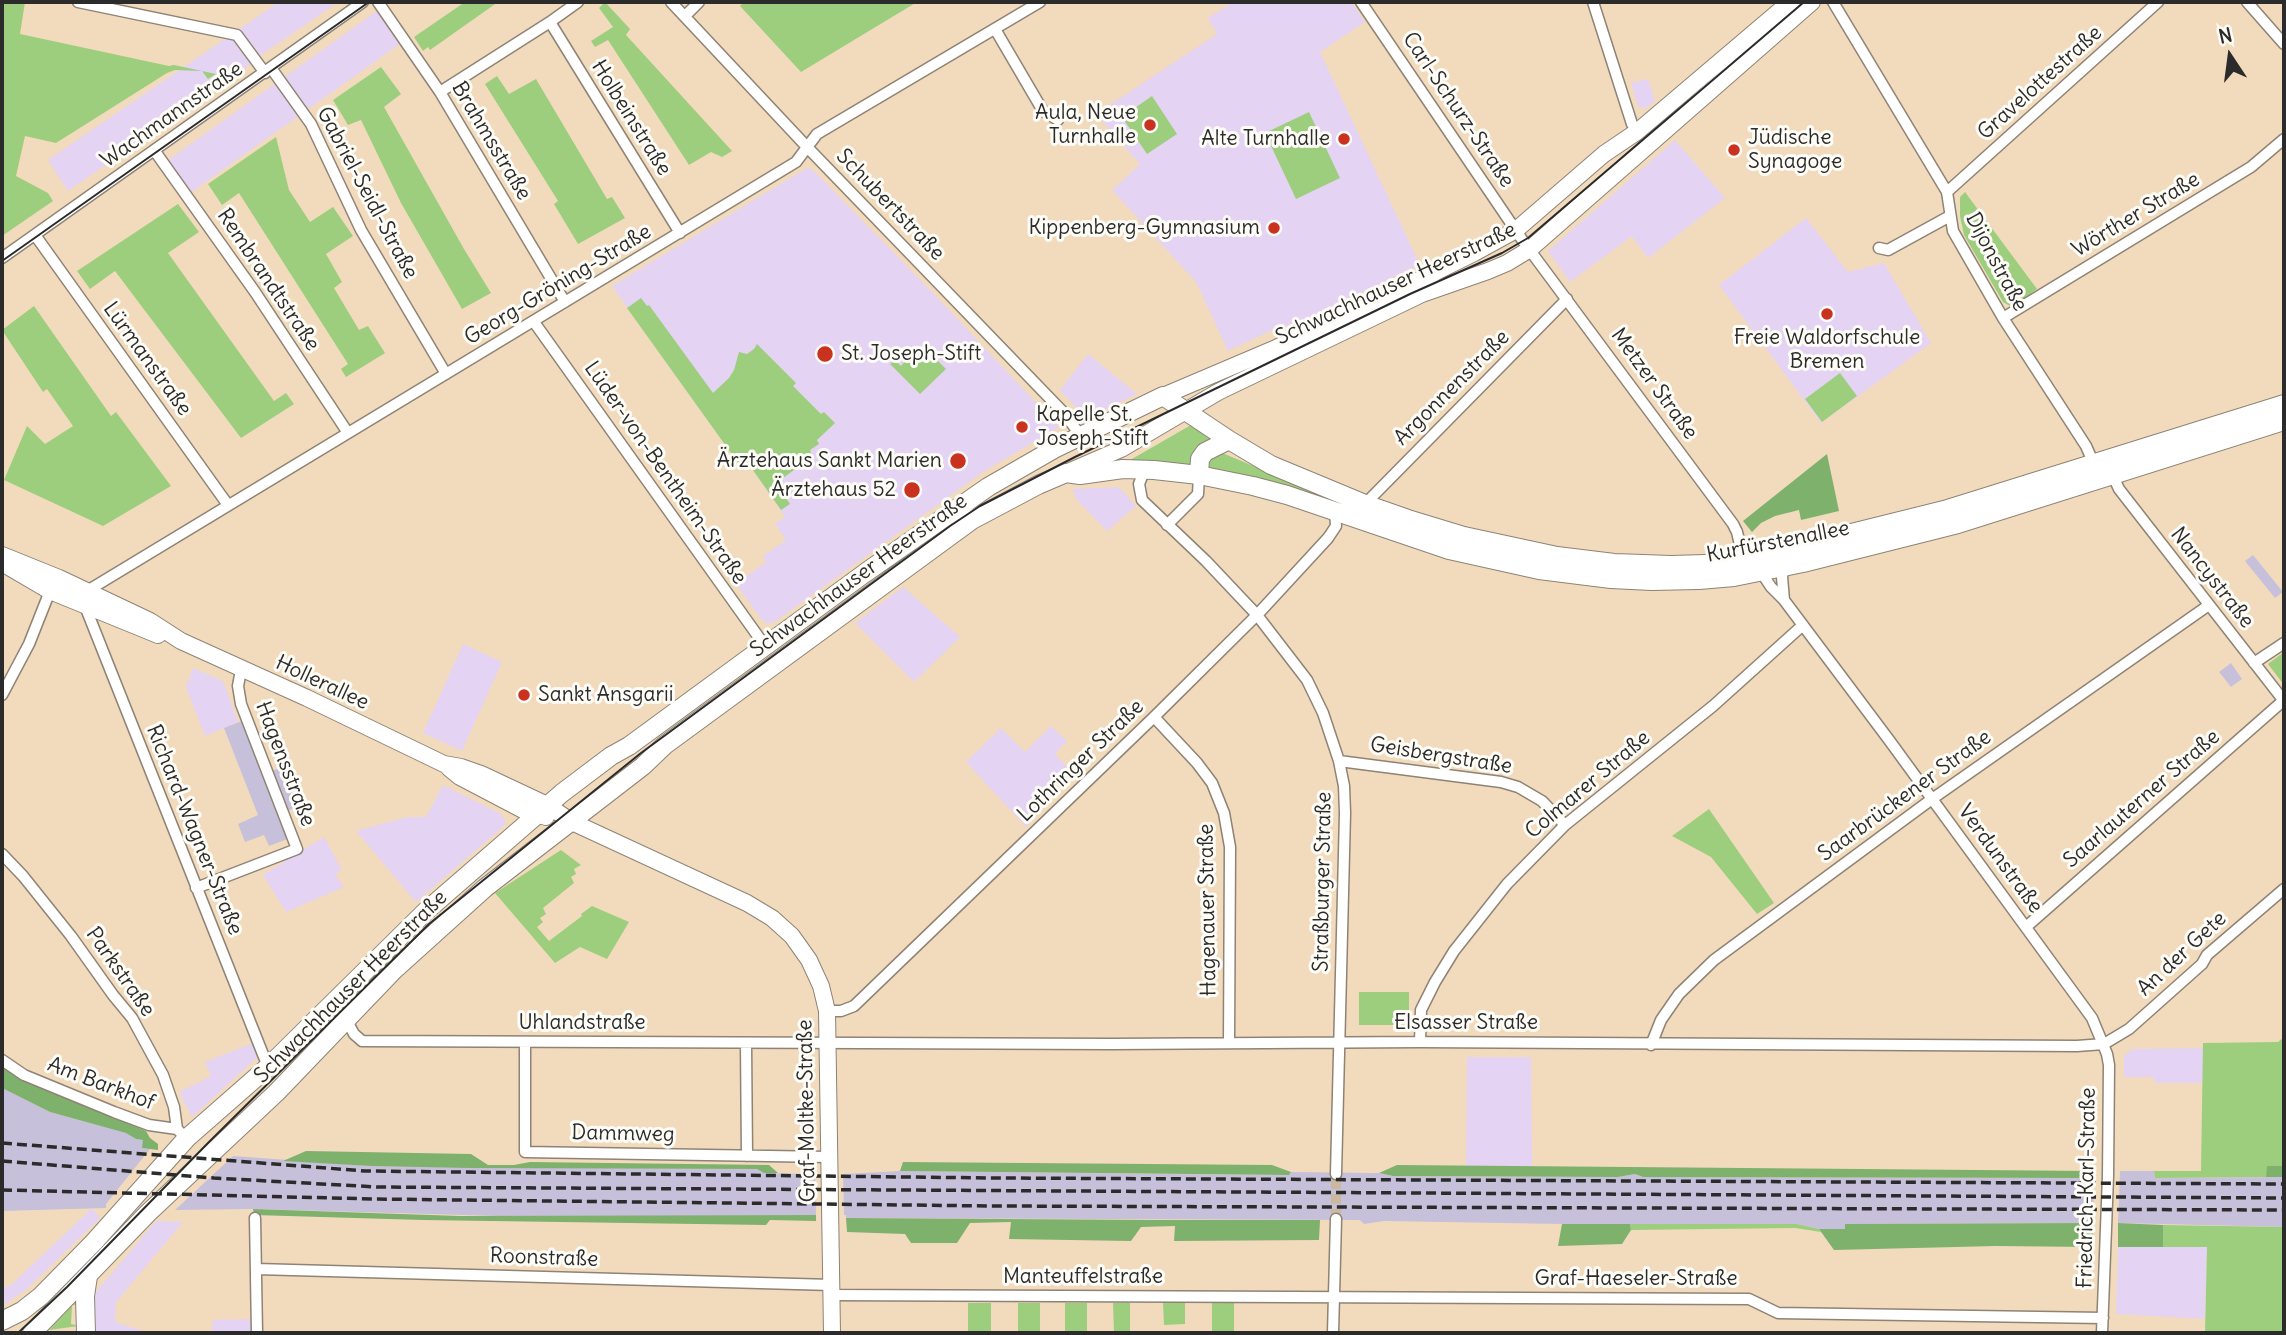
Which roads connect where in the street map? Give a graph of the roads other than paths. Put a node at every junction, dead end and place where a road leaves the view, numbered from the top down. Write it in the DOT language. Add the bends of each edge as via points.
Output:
graph roads {
  1 [pos="78,2"];
  2 [pos="363,2"];
  3 [pos="378,2"];
  4 [pos="578,2"];
  5 [pos="671,2"];
  6 [pos="699,2"];
  7 [pos="1040,2"];
  8 [pos="1361,2"];
  9 [pos="1593,2"];
  10 [pos="1790,2"];
  11 [pos="1812,2"];
  12 [pos="1833,2"];
  13 [pos="2158,2"];
  14 [pos="2247,2"];
  15 [pos="685,16"];
  16 [pos="550,22"];
  17 [pos="995,29"];
  18 [pos="2284,44"];
  19 [pos="268,70"];
  20 [pos="440,92"];
  21 [pos="1058,120"];
  22 [pos="1638,131"];
  23 [pos="2284,139"];
  24 [pos="808,148"];
  25 [pos="154,150"];
  26 [pos="1947,192"];
  27 [pos="1950,216"];
  28 [pos="680,233"];
  29 [pos="35,235"];
  30 [pos="1522,239"];
  31 [pos="1878,248"];
  32 [pos="2,258"];
  33 [pos="1567,299"];
  34 [pos="565,302"];
  35 [pos="2003,318"];
  36 [pos="534,322"];
  37 [pos="446,374"];
  38 [pos="1163,396"];
  39 [pos="2284,404"];
  40 [pos="1186,412"];
  41 [pos="2284,421"];
  42 [pos="348,433"];
  43 [pos="1081,436"];
  44 [pos="1229,440"];
  45 [pos="2094,464"];
  46 [pos="1145,469"];
  47 [pos="1066,473"];
  48 [pos="1199,475"];
  49 [pos="2113,476"];
  50 [pos="1365,504"];
  51 [pos="228,505"];
  52 [pos="1335,511"];
  53 [pos="1167,525"];
  54 [pos="2,555"];
  55 [pos="1743,558"];
  56 [pos="2,563"];
  57 [pos="1784,567"];
  58 [pos="1761,572"];
  59 [pos="50,591"];
  60 [pos="86,599"];
  61 [pos="1784,600"];
  62 [pos="2209,606"];
  63 [pos="1257,615"];
  64 [pos="1803,625"];
  65 [pos="2284,643"];
  66 [pos="765,646"];
  67 [pos="2254,663"];
  68 [pos="241,670"];
  69 [pos="2,695"];
  70 [pos="2284,701"];
  71 [pos="1154,718"];
  72 [pos="1339,761"];
  73 [pos="1932,799"];
  74 [pos="541,810"];
  75 [pos="572,822"];
  76 [pos="1565,825"];
  77 [pos="2,854"];
  78 [pos="196,888"];
  79 [pos="2284,889"];
  80 [pos="2026,927"];
  81 [pos="827,1011"];
  82 [pos="346,1019"];
  83 [pos="525,1042"];
  84 [pos="1229,1042"];
  85 [pos="1339,1042"];
  86 [pos="1420,1042"];
  87 [pos="746,1044"];
  88 [pos="828,1044"];
  89 [pos="2104,1044"];
  90 [pos="1651,1045"];
  91 [pos="2,1060"];
  92 [pos="268,1067"];
  93 [pos="182,1134"];
  94 [pos="747,1156"];
  95 [pos="829,1157"];
  96 [pos="1336,1174"];
  97 [pos="255,1218"];
  98 [pos="1336,1219"];
  99 [pos="256,1269"];
  100 [pos="88,1276"];
  101 [pos="832,1290"];
  102 [pos="1334,1297"];
  103 [pos="2102,1318"];
  104 [pos="6,1319"];
  105 [pos="32,1333"];
  106 [pos="86,1333"];
  107 [pos="257,1333"];
  108 [pos="832,1333"];
  109 [pos="1334,1333"];
  110 [pos="2102,1333"];
  1 -- 19 [label="street, Gabriel-Seidl-Straße" via="237,35"];
  2 -- 19 [label="street, Wachmannstraße"];
  3 -- 20 [label="street, Brahmsstraße"];
  4 -- 16 [label="street"];
  5 -- 15 [label="street, Schubertstraße"];
  6 -- 15 [label="street"];
  7 -- 17 [label="street, Georg-Gröning-Straße"];
  8 -- 30 [label="street, Carl-Schurz-Straße"];
  9 -- 22 [label="street"];
  10 -- 22 [label="main road, Schwachhauser Heerstraße"];
  11 -- 30 [label="main road, Schwachhauser Heerstraße"];
  12 -- 26 [label="street, Dijonstraße"];
  13 -- 26 [label="street, Gravelottestraße"];
  14 -- 18 [label="street"];
  15 -- 24 [label="street, Schubertstraße"];
  16 -- 20 [label="street"];
  16 -- 28 [label="street, Holbeinstraße"];
  17 -- 21 [label="street" via="1043,111"];
  17 -- 24 [label="street, Georg-Gröning-Straße" via="817,134"];
  19 -- 25 [label="street, Wachmannstraße"];
  19 -- 37 [label="street, Gabriel-Seidl-Straße" via="312,124 361,230"];
  20 -- 34 [label="street, Brahmsstraße"];
  22 -- 30 [label="main road, Schwachhauser Heerstraße" via="1604,153"];
  23 -- 35 [label="street, Wörther Straße" via="2251,167"];
  24 -- 28 [label="street, Georg-Gröning-Straße" via="796,162"];
  24 -- 43 [label="street, Schubertstraße"];
  25 -- 29 [label="street, Wachmannstraße"];
  25 -- 42 [label="street, Rembrandtstraße"];
  26 -- 27 [label="street, Dijonstraße"];
  27 -- 31 [label="street" via="1888,250"];
  27 -- 35 [label="street, Dijonstraße" via="1953,231"];
  28 -- 34 [label="street, Georg-Gröning-Straße"];
  29 -- 32 [label="street, Wachmannstraße"];
  29 -- 51 [label="street, Lürmanstraße"];
  30 -- 33 [label="street, Metzer Straße"];
  30 -- 38 [label="main road, Schwachhauser Heerstraße" via="1474,253 1276,348"];
  30 -- 40 [label="main road, Schwachhauser Heerstraße" via="1503,265 1410,300 1218,392"];
  33 -- 50 [label="street, Argonnenstraße"];
  33 -- 55 [label="street, Metzer Straße" via="1732,524"];
  34 -- 36 [label="street, Georg-Gröning-Straße"];
  35 -- 45 [label="street, Dijonstraße"];
  36 -- 37 [label="street, Georg-Gröning-Straße"];
  36 -- 66 [label="street, Lüder-von-Bentheim-Straße"];
  37 -- 42 [label="street, Georg-Gröning-Straße"];
  38 -- 40 [label="main road, Kurfürstenallee"];
  38 -- 43 [label="main road, Schwachhauser Heerstraße"];
  39 -- 45 [label="main road, Kurfürstenallee"];
  40 -- 44 [label="main road, Kurfürstenallee"];
  40 -- 47 [label="main road, Schwachhauser Heerstraße" via="1121,449"];
  41 -- 49 [label="main road, Kurfürstenallee"];
  42 -- 51 [label="street, Georg-Gröning-Straße"];
  43 -- 66 [label="main road, Schwachhauser Heerstraße" via="988,487"];
  44 -- 48 [label="main road" via="1205,452"];
  44 -- 50 [label="main road, Kurfürstenallee" via="1271,465"];
  45 -- 55 [label="main road, Kurfürstenallee" via="1944,510"];
  46 -- 47 [label="main road, Kurfürstenallee"];
  46 -- 48 [label="main road, Kurfürstenallee"];
  46 -- 53 [label="street, Straßburger Straße" via="1139,484 1142,500"];
  47 -- 75 [label="main road, Schwachhauser Heerstraße" via="972,520 665,745"];
  48 -- 52 [label="main road, Kurfürstenallee"];
  48 -- 53 [label="street" via="1198,494"];
  49 -- 57 [label="main road, Kurfürstenallee" via="1958,524"];
  49 -- 62 [label="street, Nancystraße"];
  50 -- 55 [label="main road, Kurfürstenallee" via="1464,536 1557,556 1671,565"];
  51 -- 60 [label="street, Georg-Gröning-Straße"];
  52 -- 58 [label="main road, Kurfürstenallee" via="1449,550 1574,576 1699,580"];
  52 -- 63 [label="street, Lothringer Straße" via="1336,526 1328,538"];
  53 -- 63 [label="street, Straßburger Straße"];
  54 -- 60 [label="main road, Hollerallee"];
  56 -- 59 [label="main road, Hollerallee"];
  57 -- 58 [label="main road, Kurfürstenallee"];
  57 -- 61 [label="street"];
  58 -- 61 [label="street, Verdunstraße"];
  59 -- 60 [label="main road, Hollerallee"];
  59 -- 69 [label="street"];
  60 -- 68 [label="main road, Hollerallee" via="146,631"];
  60 -- 78 [label="street, Richard-Wagner-Straße"];
  61 -- 64 [label="street, Verdunstraße"];
  62 -- 67 [label="street, Nancystraße"];
  62 -- 73 [label="street, Saarbrückener Straße"];
  63 -- 71 [label="street, Lothringer Straße"];
  63 -- 72 [label="street, Straßburger Straße" via="1307,680"];
  64 -- 73 [label="street, Verdunstraße"];
  64 -- 76 [label="street, Colmarer Straße" via="1713,706"];
  65 -- 67 [label="street"];
  66 -- 74 [label="main road, Schwachhauser Heerstraße"];
  67 -- 70 [label="street, Nancystraße"];
  68 -- 74 [label="main road, Hollerallee" via="444,764 460,777"];
  68 -- 78 [label="street, Hagensstraße" via="237,686 240,704 297,849"];
  70 -- 80 [label="street, Saarlauterner Straße"];
  71 -- 81 [label="street, Lothringer Straße" via="854,1006"];
  71 -- 84 [label="street, Hagenauer Straße" via="1212,783 1224,813 1230,847"];
  72 -- 76 [label="street, Geisbergstraße" via="1501,782 1542,801"];
  72 -- 85 [label="street, Straßburger Straße" via="1345,813"];
  73 -- 80 [label="street, Verdunstraße"];
  73 -- 90 [label="street, Saarbrückener Straße" via="1714,960 1679,993"];
  74 -- 75 [label="main road, Hollerallee"];
  74 -- 92 [label="main road, Schwachhauser Heerstraße" via="426,911"];
  75 -- 81 [label="main road, Graf-Moltke-Straße" via="772,918 810,960"];
  75 -- 82 [label="main road, Schwachhauser Heerstraße" via="468,903"];
  76 -- 86 [label="street, Colmarer Straße" via="1507,884 1454,951 1421,1010"];
  77 -- 93 [label="street, Parkstraße" via="132,1018 163,1075"];
  78 -- 92 [label="street, Richard-Wagner-Straße"];
  79 -- 89 [label="street, An der Gete" via="2129,1029"];
  80 -- 89 [label="street, Verdunstraße" via="2092,1018"];
  81 -- 88 [label="main road, Graf-Moltke-Straße"];
  82 -- 83 [label="street, Uhlandstraße" via="362,1041"];
  82 -- 100 [label="main road, Schwachhauser Heerstraße"];
  83 -- 87 [label="street, Uhlandstraße"];
  83 -- 94 [label="street, Dammweg" via="525,1152"];
  84 -- 85 [label="street, Elsasser Straße"];
  84 -- 88 [label="street, Elsasser Straße"];
  85 -- 86 [label="street, Elsasser Straße"];
  85 -- 96 [label="street, Straßburger Straße"];
  86 -- 90 [label="street, Elsasser Straße"];
  87 -- 88 [label="street, Uhlandstraße"];
  87 -- 94 [label="street"];
  88 -- 95 [label="main road, Graf-Moltke-Straße"];
  89 -- 90 [label="street, Elsasser Straße"];
  89 -- 103 [label="street, Friedrich-Karl-Straße" via="2109,1077"];
  91 -- 93 [label="street, Am Barkhof" via="24,1075"];
  92 -- 93 [label="main road, Schwachhauser Heerstraße"];
  93 -- 104 [label="main road, Schwachhauser Heerstraße" via="70,1267 41,1296"];
  94 -- 95 [label="street, Dammweg"];
  95 -- 101 [label="main road, Graf-Moltke-Straße"];
  97 -- 99 [label="street"];
  98 -- 102 [label="street"];
  99 -- 101 [label="street, Roonstraße"];
  99 -- 107 [label="street"];
  100 -- 105 [label="main road, Schwachhauser Heerstraße"];
  100 -- 106 [label="main road"];
  101 -- 102 [label="street, Manteuffelstraße"];
  101 -- 108 [label="main road, Graf-Moltke-Straße"];
  102 -- 103 [label="street, Graf-Haeseler-Straße" via="1749,1299 1778,1313"];
  102 -- 109 [label="street"];
  103 -- 110 [label="street, Friedrich-Karl-Straße"];
}
